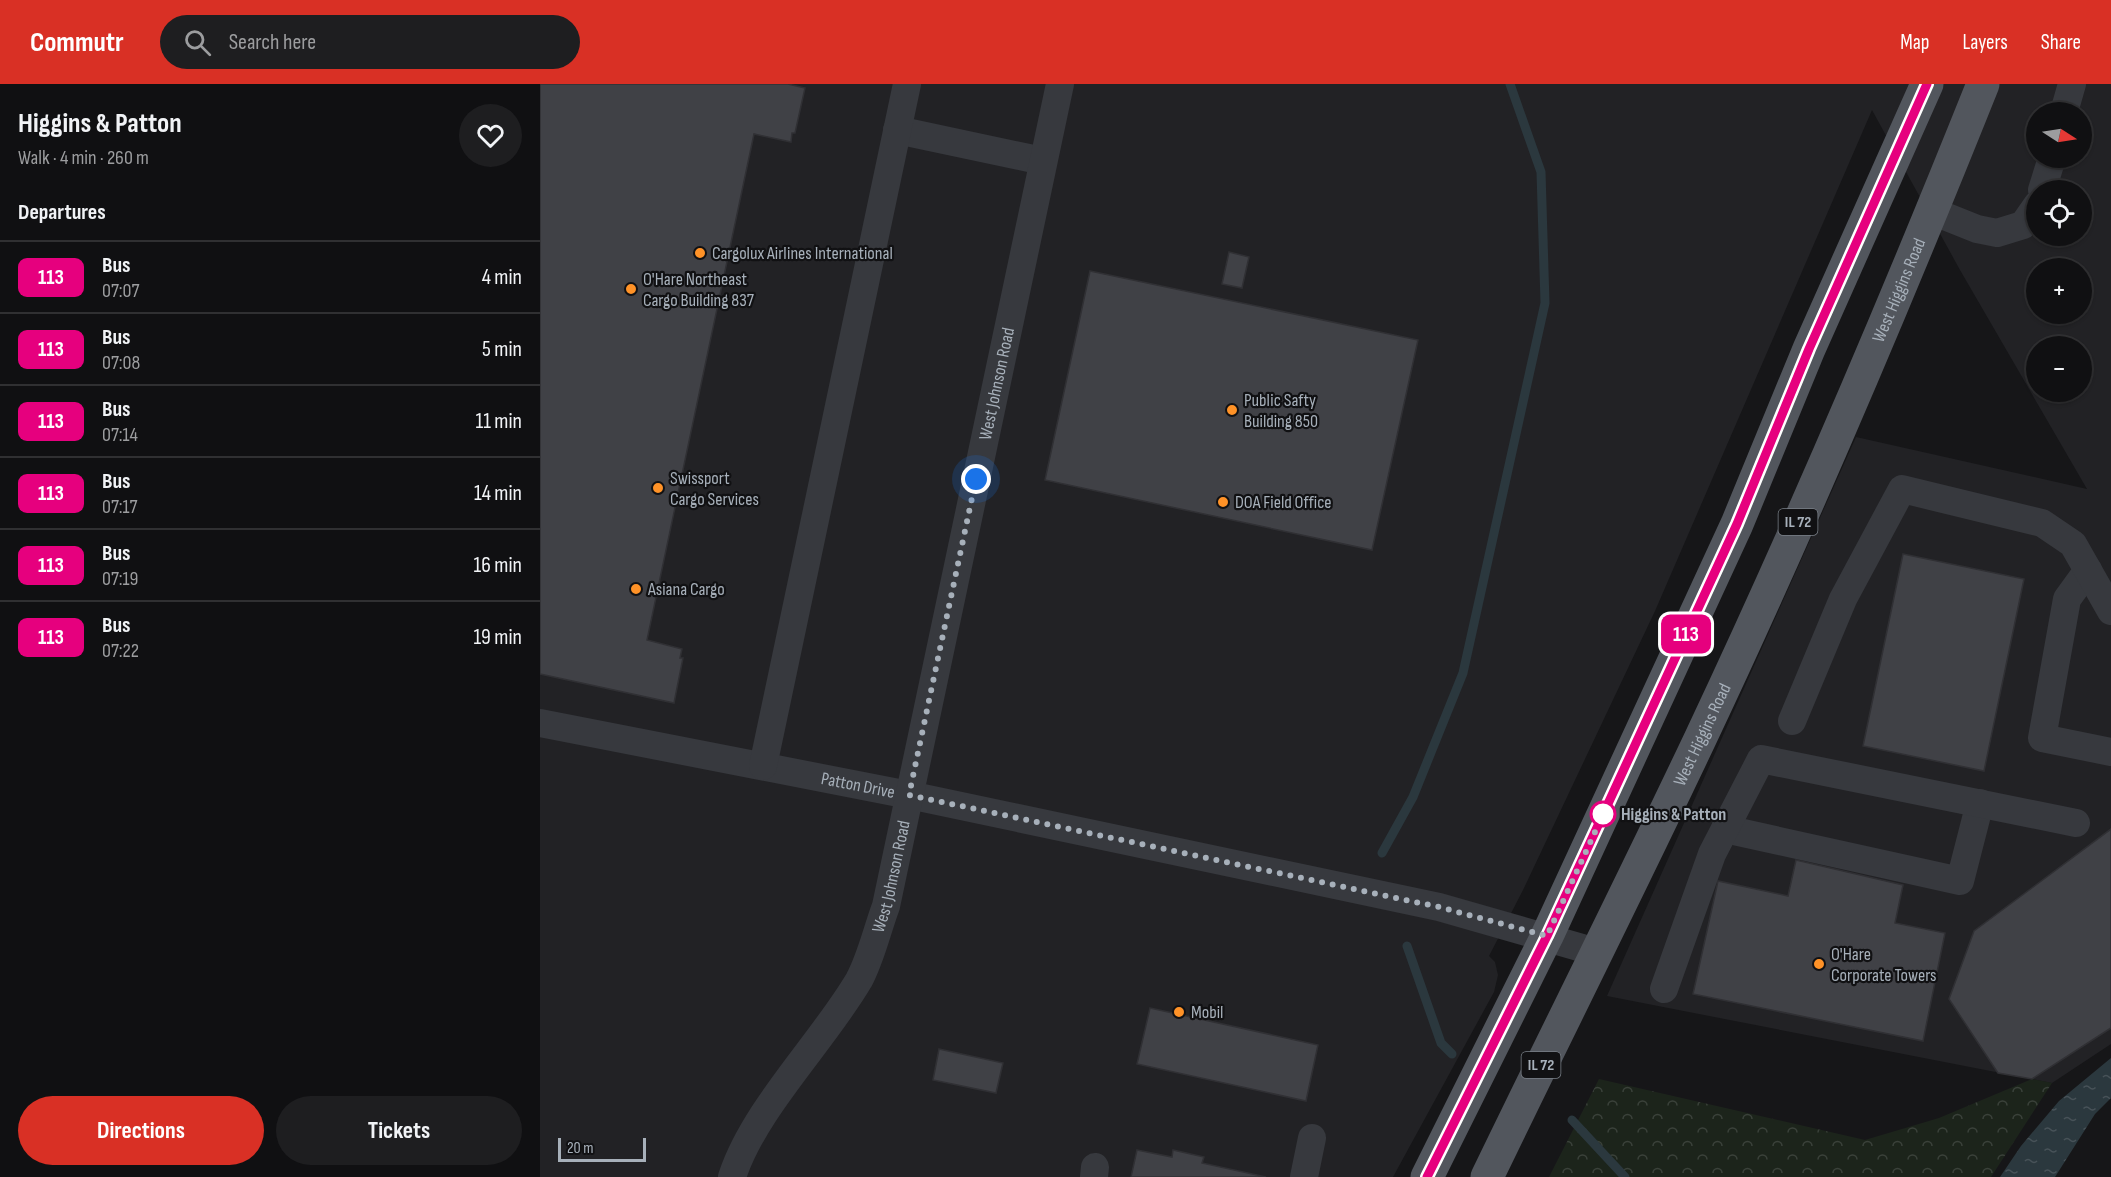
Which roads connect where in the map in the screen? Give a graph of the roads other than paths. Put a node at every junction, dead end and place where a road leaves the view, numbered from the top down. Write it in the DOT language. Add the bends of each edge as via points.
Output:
graph roads {
  1 [pos="907,84"];
  2 [pos="1060,84"];
  3 [pos="1927,84"];
  4 [pos="1983,84"];
  5 [pos="2072,84"];
  6 [pos="2067,102"];
  7 [pos="897,130"];
  8 [pos="1043,161"];
  9 [pos="1932,211"];
  10 [pos="2026,221"];
  11 [pos="2088,570"];
  12 [pos="2111,611"];
  13 [pos="1792,721"];
  14 [pos="540,723"];
  15 [pos="2111,752"];
  16 [pos="763,766"];
  17 [pos="909,795"];
  18 [pos="1980,803"];
  19 [pos="2076,823"];
  20 [pos="1725,829"];
  21 [pos="1547,936"];
  22 [pos="1596,952"];
  23 [pos="1664,989"];
  24 [pos="1312,1138"];
  25 [pos="732,1177"];
  26 [pos="1304,1177"];
  27 [pos="1427,1177"];
  28 [pos="1487,1177"];
  1 -- 7 [label="street"];
  2 -- 8 [label="street, West Johnson Road"];
  3 -- 21 [label="main road" via="1809,349 1737,524"];
  4 -- 9 [label="main road, West Higgins Road / IL 72"];
  5 -- 6 [label="street"];
  7 -- 8 [label="street"];
  7 -- 16 [label="street"];
  8 -- 17 [label="street, West Johnson Road"];
  9 -- 10 [label="street" via="1997,233"];
  9 -- 22 [label="main road, West Higgins Road / IL 72" via="1793,534"];
  11 -- 12 [label="street"];
  11 -- 13 [label="street" via="2073,544 2042,523 1902,489 1843,599"];
  11 -- 15 [label="street" via="2067,598 2042,738"];
  14 -- 16 [label="street, Patton Drive"];
  16 -- 17 [label="street, Patton Drive"];
  17 -- 21 [label="street, Patton Drive" via="1439,907"];
  17 -- 25 [label="street, West Johnson Road" via="886,906 860,978 765,1112"];
  18 -- 19 [label="street"];
  18 -- 20 [label="street" via="1761,759"];
  18 -- 20 [label="street" via="1960,881"];
  20 -- 23 [label="street" via="1712,854"];
  21 -- 22 [label="street, Patton Drive"];
  21 -- 27 [label="main road"];
  22 -- 28 [label="main road, West Higgins Road / IL 72"];
  24 -- 26 [label="street"];
}
